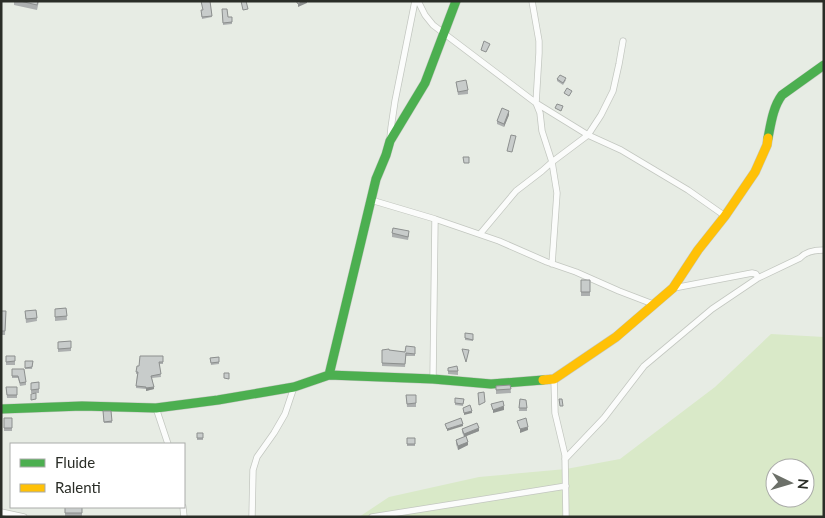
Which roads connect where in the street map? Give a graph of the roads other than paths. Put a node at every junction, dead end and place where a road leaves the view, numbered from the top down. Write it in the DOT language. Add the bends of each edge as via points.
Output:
graph roads {
  1 [pos="417,1"];
  2 [pos="456,1"];
  3 [pos="532,1"];
  4 [pos="444,33"];
  5 [pos="623,41"];
  6 [pos="824,65"];
  7 [pos="536,103"];
  8 [pos="588,135"];
  9 [pos="390,141"];
  10 [pos="552,162"];
  11 [pos="371,200"];
  12 [pos="725,216"];
  13 [pos="435,219"];
  14 [pos="480,234"];
  15 [pos="824,250"];
  16 [pos="552,264"];
  17 [pos="758,278"];
  18 [pos="673,288"];
  19 [pos="653,304"];
  20 [pos="329,375"];
  21 [pos="433,379"];
  22 [pos="554,380"];
  23 [pos="294,386"];
  24 [pos="156,408"];
  25 [pos="1,409"];
  26 [pos="168,443"];
  27 [pos="565,459"];
  28 [pos="566,486"];
  29 [pos="3,514"];
  30 [pos="24,517"];
  31 [pos="252,517"];
  32 [pos="372,517"];
  33 [pos="566,517"];
  1 -- 4 [label="street" via="425,15"];
  1 -- 9 [label="street" via="395,101"];
  2 -- 4 [label="street"];
  3 -- 7 [label="street" via="539,41"];
  4 -- 7 [label="street"];
  4 -- 9 [label="street" via="425,83"];
  5 -- 8 [label="street" via="613,91"];
  6 -- 12 [label="street" via="778,100 763,156"];
  7 -- 8 [label="street"];
  7 -- 10 [label="street"];
  8 -- 10 [label="street"];
  8 -- 12 [label="street" via="621,150"];
  9 -- 11 [label="street"];
  10 -- 14 [label="street" via="516,191"];
  10 -- 16 [label="street" via="557,200"];
  11 -- 13 [label="street"];
  11 -- 20 [label="street"];
  12 -- 18 [label="street"];
  13 -- 14 [label="street"];
  13 -- 21 [label="street"];
  14 -- 16 [label="street"];
  15 -- 17 [label="street" via="803,254"];
  16 -- 19 [label="street"];
  17 -- 18 [label="street" via="752,274"];
  17 -- 27 [label="street" via="712,309 644,366 604,418"];
  18 -- 19 [label="street"];
  19 -- 22 [label="street" via="616,337"];
  20 -- 21 [label="street"];
  20 -- 23 [label="street"];
  21 -- 22 [label="street" via="492,384"];
  22 -- 27 [label="street" via="556,422"];
  23 -- 24 [label="street"];
  23 -- 31 [label="street" via="285,414 257,457 253,470"];
  24 -- 25 [label="street"];
  24 -- 26 [label="street"];
  27 -- 28 [label="street"];
  28 -- 32 [label="street"];
  28 -- 33 [label="street"];
  29 -- 30 [label="street"];
}
